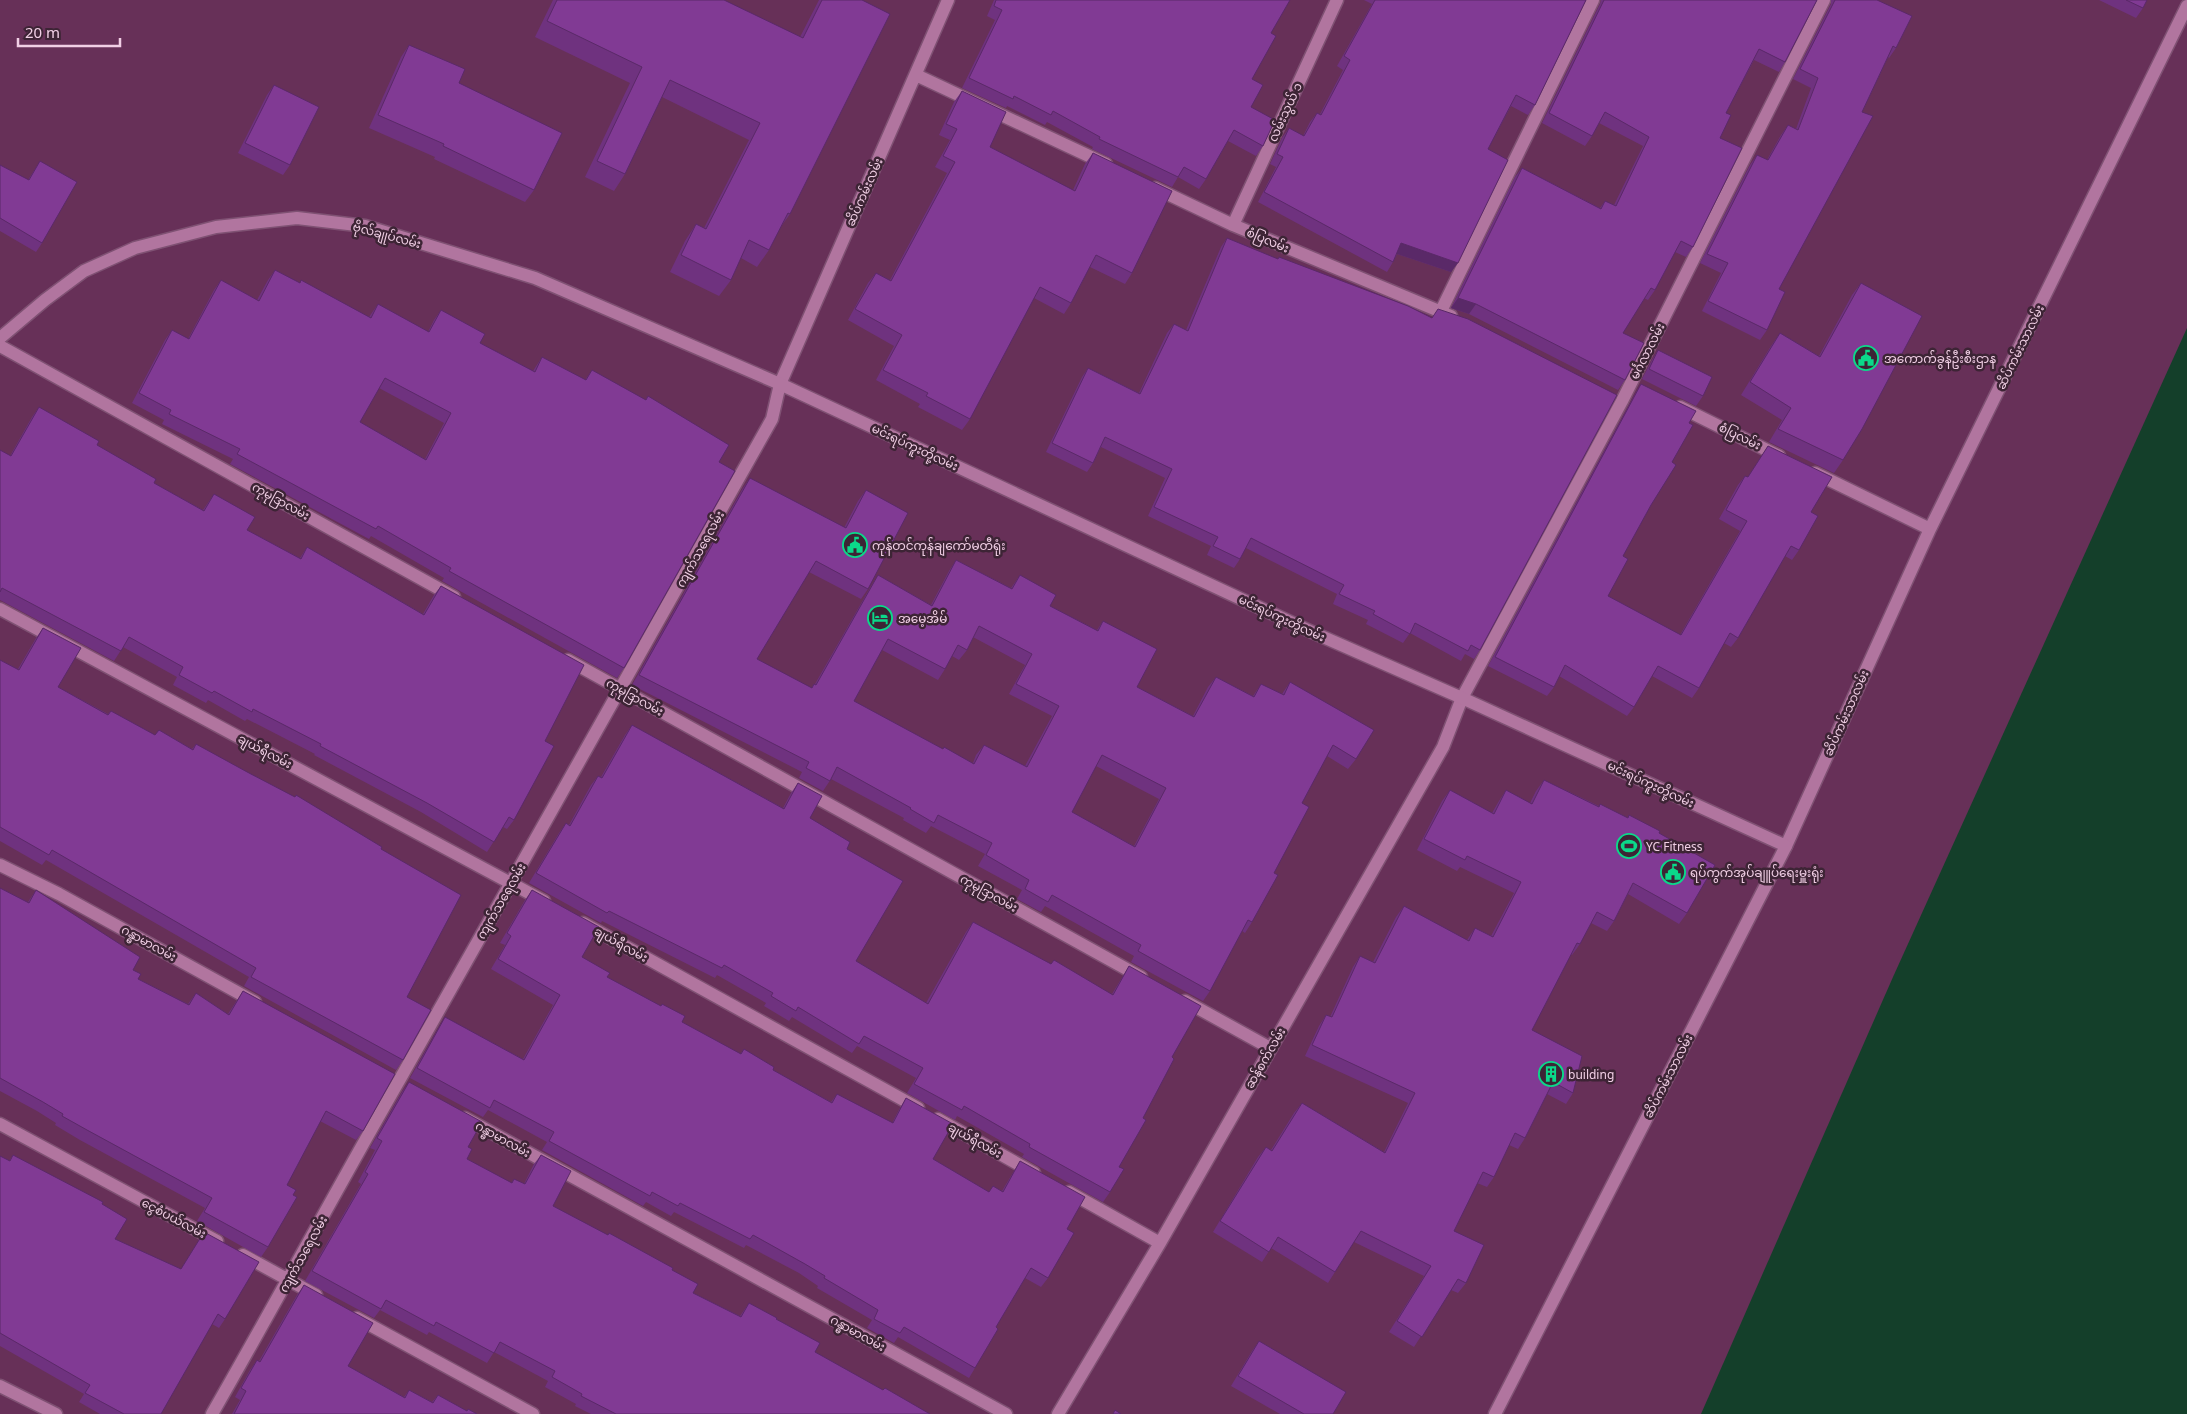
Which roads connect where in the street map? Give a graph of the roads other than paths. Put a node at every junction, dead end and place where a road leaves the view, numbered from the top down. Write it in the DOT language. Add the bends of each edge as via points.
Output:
graph roads {
  1 [pos="948,0"];
  2 [pos="1337,0"];
  3 [pos="1593,0"];
  4 [pos="1824,0"];
  5 [pos="2187,6"];
  6 [pos="916,75"];
  7 [pos="1119,170"];
  8 [pos="1145,183"];
  9 [pos="1233,225"];
  10 [pos="1440,313"];
  11 [pos="1465,321"];
  12 [pos="0,338"];
  13 [pos="0,346"];
  14 [pos="780,384"];
  15 [pos="1666,400"];
  16 [pos="1789,460"];
  17 [pos="1807,469"];
  18 [pos="1930,529"];
  19 [pos="466,604"];
  20 [pos="0,609"];
  21 [pos="561,656"];
  22 [pos="621,690"];
  23 [pos="1462,698"];
  24 [pos="1786,846"];
  25 [pos="0,865"];
  26 [pos="512,883"];
  27 [pos="555,907"];
  28 [pos="572,916"];
  29 [pos="1149,982"];
  30 [pos="1175,996"];
  31 [pos="268,1009"];
  32 [pos="1270,1048"];
  33 [pos="450,1110"];
  34 [pos="0,1124"];
  35 [pos="1160,1243"];
  36 [pos="289,1280"];
  37 [pos="324,1299"];
  38 [pos="350,1314"];
  39 [pos="0,1386"];
  40 [pos="56,1414"];
  41 [pos="212,1414"];
  42 [pos="533,1414"];
  43 [pos="1006,1414"];
  44 [pos="1058,1414"];
  45 [pos="1495,1414"];
  1 -- 6 [label="street, ဆိပ်ကမ်းလမ်း"];
  2 -- 9 [label="street, လမ်းသွယ် ၁"];
  3 -- 10 [label="street"];
  4 -- 23 [label="street, မင်္ဂလာလမ်း" via="1635,385 1617,399"];
  5 -- 18 [label="street, ဆိပ်ကမ်းသာလမ်း"];
  6 -- 7 [label="street"];
  6 -- 14 [label="street, ဆိပ်ကမ်းလမ်း"];
  8 -- 9 [label="street, စံပြလမ်း"];
  9 -- 10 [label="street, စံပြလမ်း"];
  10 -- 11 [label="street, စံပြလမ်း"];
  12 -- 14 [label="street, ဗိုလ်ချုပ်လမ်း" via="84,271 135,248 216,227 297,218 365,226 535,278"];
  13 -- 19 [label="street, ကုမုဒြာလမ်း"];
  14 -- 22 [label="street, ကျက်သရေလမ်း" via="772,419"];
  14 -- 23 [label="street, မင်းရပ်ကူးတို့လမ်း" via="1314,633"];
  15 -- 16 [label="street, စံပြလမ်း"];
  17 -- 18 [label="street"];
  18 -- 24 [label="street, ဆိပ်ကမ်းသာလမ်း"];
  20 -- 26 [label="street, ချယ်ရီလမ်း"];
  21 -- 22 [label="street, ကုမုဒြာလမ်း"];
  22 -- 26 [label="street, ကျက်သရေလမ်း"];
  22 -- 29 [label="street, ကုမုဒြာလမ်း"];
  23 -- 24 [label="street, မင်းရပ်ကူးတို့လမ်း"];
  23 -- 32 [label="street, ဆန်စက်လမ်း" via="1443,747"];
  24 -- 45 [label="street, ဆိပ်ကမ်းသာလမ်း"];
  25 -- 31 [label="street, ဂန္ဓာမာလမ်း"];
  26 -- 27 [label="street, ချယ်ရီလမ်း"];
  26 -- 36 [label="street, ကျက်သရေလမ်း"];
  28 -- 35 [label="street, ချယ်ရီလမ်း"];
  30 -- 32 [label="street"];
  32 -- 35 [label="street, ဆန်စက်လမ်း"];
  33 -- 43 [label="street, ဂန္ဓာမာလမ်း"];
  34 -- 36 [label="street, ငွေစံပယ်လမ်း"];
  35 -- 44 [label="street, ဆန်စက်လမ်း"];
  36 -- 37 [label="street, ငွေစံပယ်လမ်း"];
  36 -- 41 [label="street, ကျက်သရေလမ်း"];
  38 -- 42 [label="street"];
  39 -- 40 [label="street"];
}
